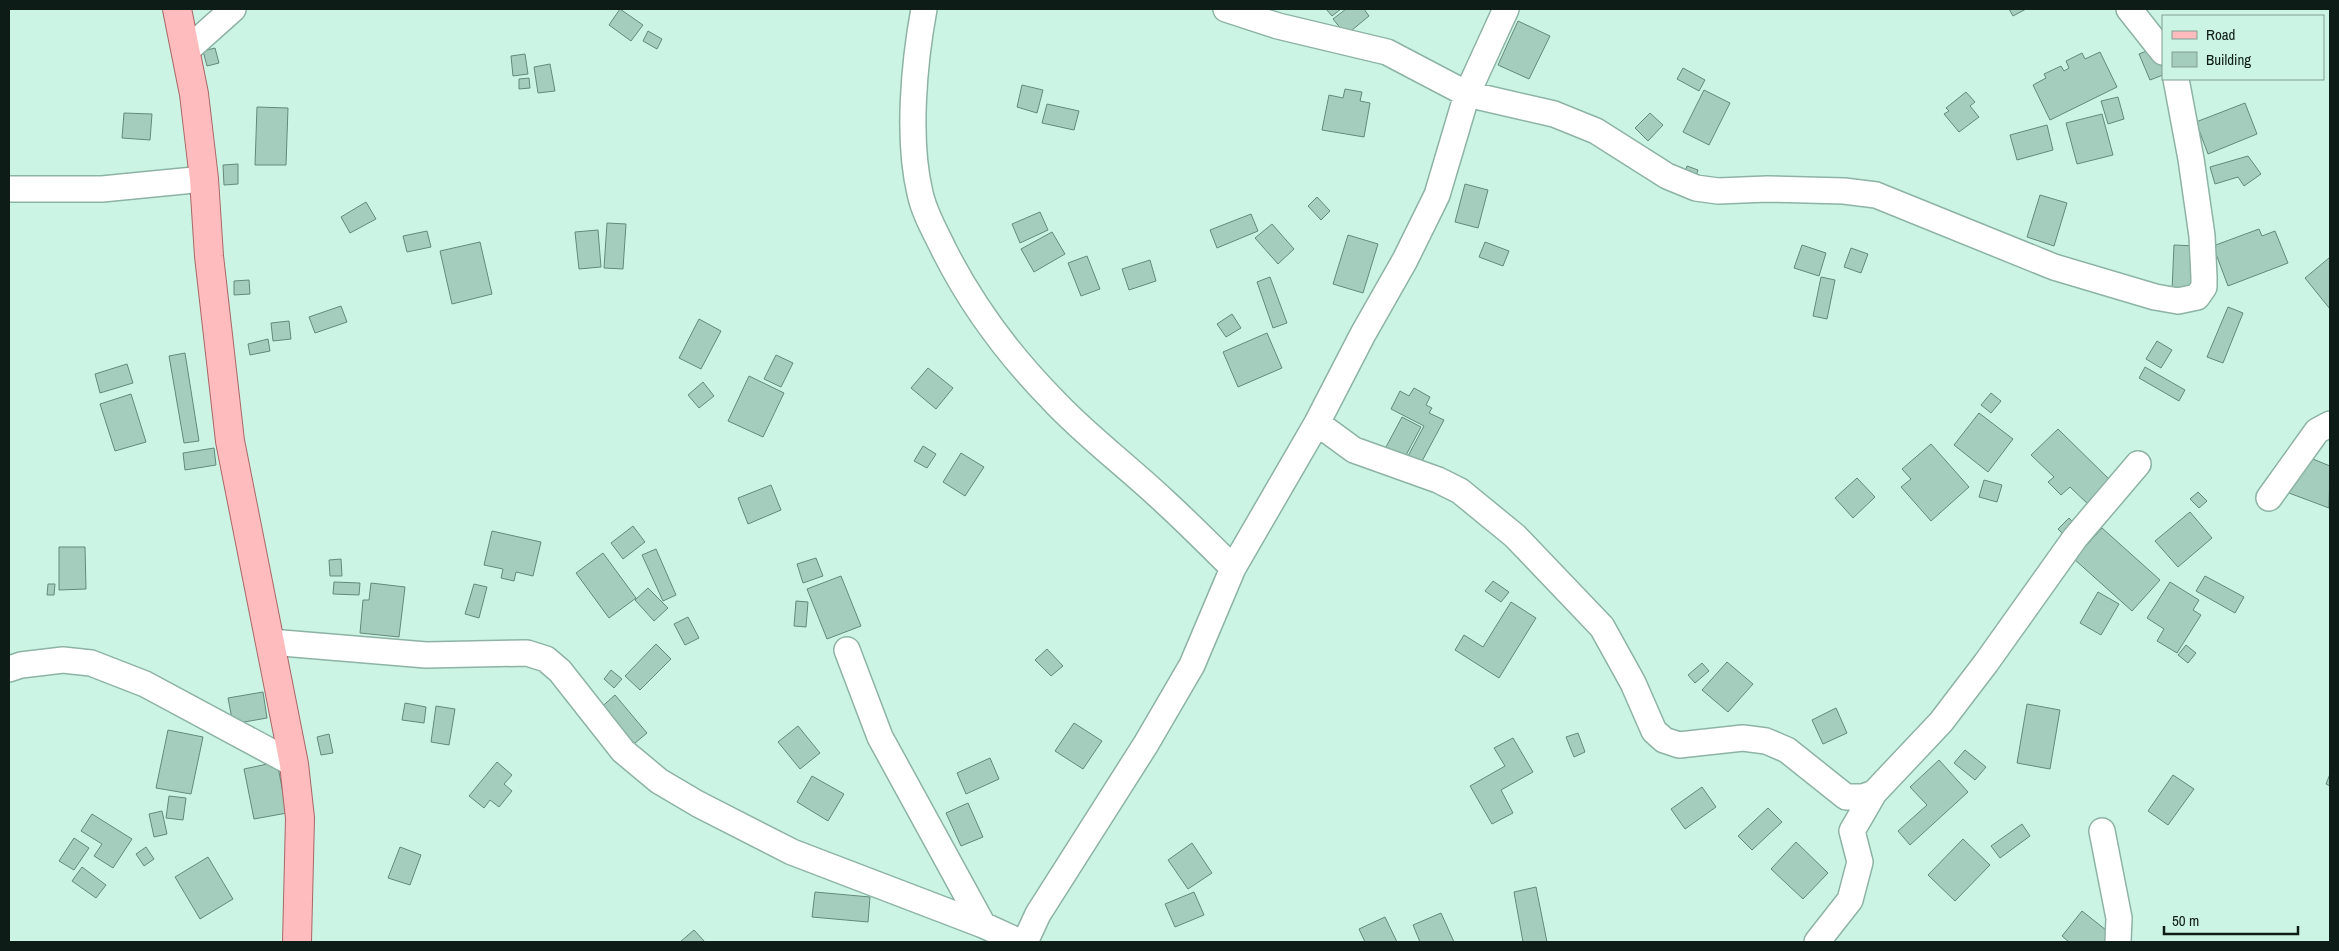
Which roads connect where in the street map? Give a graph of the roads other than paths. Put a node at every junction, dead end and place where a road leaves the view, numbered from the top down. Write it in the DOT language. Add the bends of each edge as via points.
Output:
graph roads {
  1 [pos="177,9"];
  2 [pos="233,9"];
  3 [pos="924,9"];
  4 [pos="1226,9"];
  5 [pos="1506,9"];
  6 [pos="2129,9"];
  7 [pos="186,51"];
  8 [pos="2162,51"];
  9 [pos="2176,80"];
  10 [pos="1467,94"];
  11 [pos="204,179"];
  12 [pos="9,189"];
  13 [pos="1317,423"];
  14 [pos="2330,424"];
  15 [pos="2138,464"];
  16 [pos="2269,498"];
  17 [pos="1233,568"];
  18 [pos="270,642"];
  19 [pos="847,650"];
  20 [pos="9,669"];
  21 [pos="294,764"];
  22 [pos="1874,793"];
  23 [pos="2102,831"];
  24 [pos="983,925"];
  25 [pos="297,942"];
  26 [pos="1020,942"];
  27 [pos="1025,942"];
  28 [pos="1817,942"];
  29 [pos="2118,942"];
  1 -- 7 [label="main road"];
  2 -- 7 [label="street"];
  3 -- 17 [label="street" via="917,51 914,160 920,194 952,266 987,323 1051,398"];
  4 -- 10 [label="street" via="1278,26 1387,52"];
  5 -- 10 [label="street"];
  6 -- 8 [label="street"];
  7 -- 11 [label="main road"];
  9 -- 10 [label="street" via="2193,168 2204,277 2204,287 2197,297 2178,301 2054,267 1876,195 1844,191 1718,191 1696,188 1667,176 1596,131 1554,114"];
  10 -- 13 [label="street" via="1437,195"];
  11 -- 12 [label="street" via="102,189"];
  11 -- 18 [label="main road" via="208,256 230,441"];
  13 -- 17 [label="street"];
  13 -- 22 [label="street" via="1354,450 1460,491 1515,536 1602,627 1634,683 1654,730 1664,740 1679,745 1743,738 1766,741 1787,750 1846,797"];
  14 -- 16 [label="street" via="2317,431"];
  15 -- 22 [label="street" via="2075,538 1941,722"];
  17 -- 27 [label="street" via="1192,665 1043,906"];
  18 -- 21 [label="main road"];
  18 -- 24 [label="street" via="426,655 527,653 546,659 560,671 624,751 659,781 792,852"];
  19 -- 24 [label="street" via="880,737"];
  20 -- 21 [label="street" via="63,660 91,663 145,684"];
  21 -- 25 [label="main road" via="300,818"];
  22 -- 28 [label="street" via="1852,831 1860,862 1850,900"];
  23 -- 29 [label="street" via="2119,918"];
  24 -- 26 [label="street"];
}
